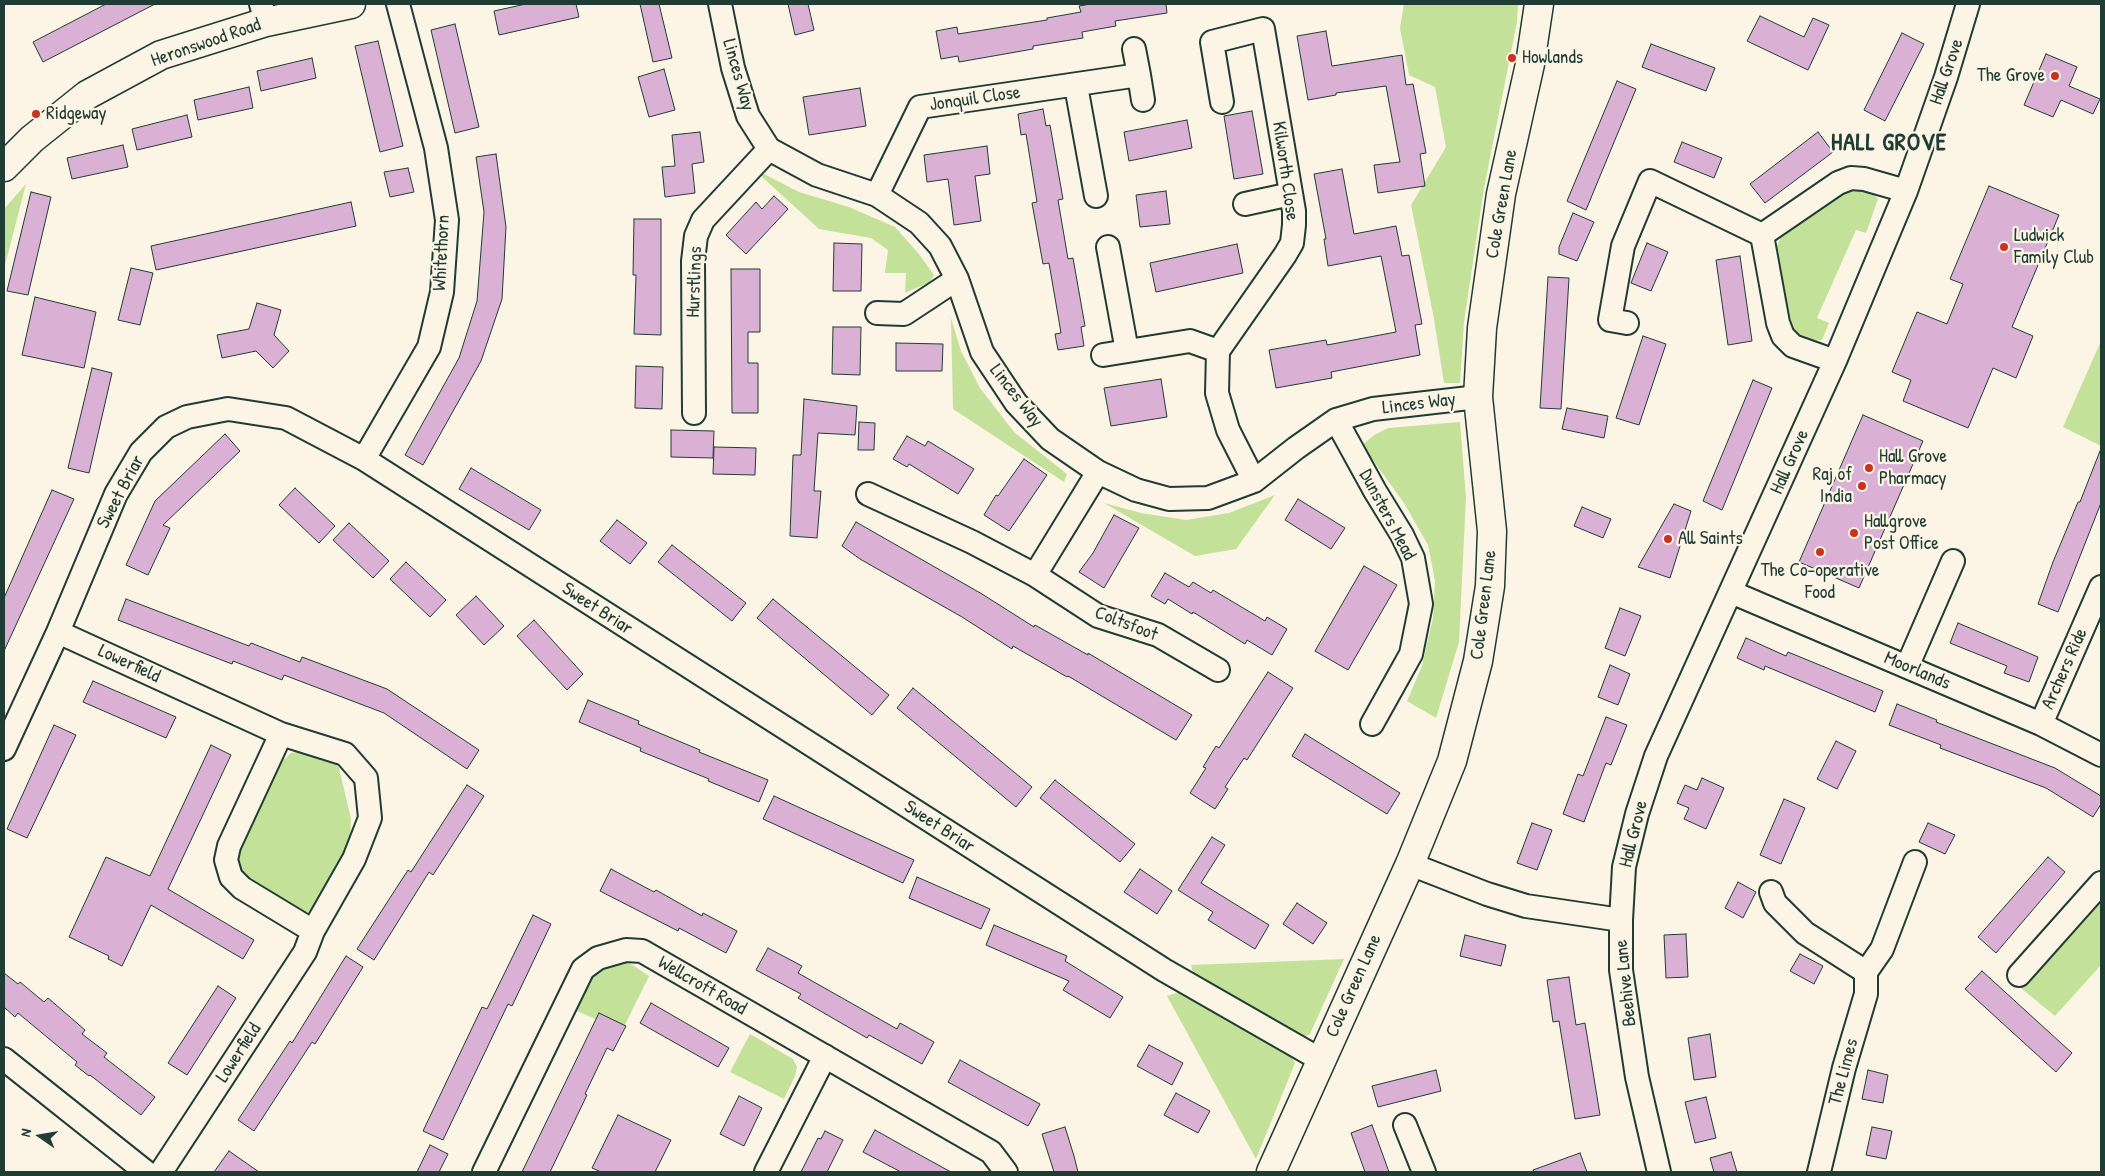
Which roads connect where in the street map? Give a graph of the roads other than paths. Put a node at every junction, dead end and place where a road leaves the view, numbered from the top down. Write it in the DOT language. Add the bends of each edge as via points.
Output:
graph roads {
  1 [pos="351,4"];
  2 [pos="398,4"];
  3 [pos="720,4"];
  4 [pos="1539,4"];
  5 [pos="1968,4"];
  6 [pos="263,13"];
  7 [pos="1134,49"];
  8 [pos="1139,75"];
  9 [pos="1087,84"];
  10 [pos="1143,100"];
  11 [pos="1222,102"];
  12 [pos="769,149"];
  13 [pos="4,167"];
  14 [pos="1906,191"];
  15 [pos="1291,194"];
  16 [pos="877,195"];
  17 [pos="1096,196"];
  18 [pos="1245,204"];
  19 [pos="1762,235"];
  20 [pos="1108,247"];
  21 [pos="957,279"];
  22 [pos="877,313"];
  23 [pos="1626,323"];
  24 [pos="1126,351"];
  25 [pos="1218,351"];
  26 [pos="1103,355"];
  27 [pos="1835,361"];
  28 [pos="1478,397"];
  29 [pos="694,413"];
  30 [pos="1336,420"];
  31 [pos="364,459"];
  32 [pos="1098,472"];
  33 [pos="1254,481"];
  34 [pos="868,494"];
  35 [pos="1953,561"];
  36 [pos="1034,575"];
  37 [pos="2101,587"];
  38 [pos="1731,592"];
  39 [pos="58,632"];
  40 [pos="1907,667"];
  41 [pos="1218,670"];
  42 [pos="1372,724"];
  43 [pos="2041,724"];
  44 [pos="281,734"];
  45 [pos="4,749"];
  46 [pos="2101,756"];
  47 [pos="1915,862"];
  48 [pos="1410,864"];
  49 [pos="2101,884"];
  50 [pos="1771,892"];
  51 [pos="1621,920"];
  52 [pos="313,931"];
  53 [pos="1866,972"];
  54 [pos="2019,975"];
  55 [pos="825,1056"];
  56 [pos="4,1059"];
  57 [pos="1320,1060"];
  58 [pos="1405,1125"];
  59 [pos="146,1172"];
  60 [pos="161,1172"];
  61 [pos="484,1172"];
  62 [pos="766,1172"];
  63 [pos="1006,1172"];
  64 [pos="1271,1172"];
  65 [pos="1424,1172"];
  66 [pos="1659,1172"];
  67 [pos="1820,1172"];
  1 -- 6 [label="street, Heronswood Road"];
  2 -- 31 [label="street, Whitethorn" via="436,148 447,220 442,292 429,347"];
  3 -- 12 [label="street, Linces Way" via="733,68 748,116"];
  4 -- 28 [label="street, Cole Green Lane" via="1530,64 1501,194 1482,328"];
  5 -- 14 [label="street, Hall Grove"];
  6 -- 13 [label="street, Heronswood Road" via="160,55 87,95 32,139"];
  7 -- 8 [label="street"];
  8 -- 9 [label="street"];
  8 -- 10 [label="street"];
  9 -- 16 [label="street, Jonquil Close" via="920,107"];
  9 -- 17 [label="street"];
  11 -- 15 [label="street, Kilworth Close" via="1212,42 1263,29"];
  12 -- 16 [label="street, Linces Way" via="816,175"];
  12 -- 29 [label="street, Hurstlings" via="703,220 696,236 693,261"];
  14 -- 19 [label="street" via="1851,178 1838,182"];
  14 -- 27 [label="street, Hall Grove"];
  15 -- 18 [label="street"];
  15 -- 25 [label="street, Kilworth Close" via="1294,211 1292,243"];
  16 -- 21 [label="street, Linces Way" via="924,229 940,246"];
  19 -- 23 [label="street" via="1650,181 1623,246 1610,320"];
  19 -- 27 [label="street" via="1783,336 1794,346"];
  20 -- 24 [label="street"];
  21 -- 22 [label="street" via="904,314"];
  21 -- 32 [label="street, Linces Way" via="982,352 1016,403 1050,439"];
  24 -- 25 [label="street" via="1190,341"];
  24 -- 26 [label="street"];
  25 -- 33 [label="street" via="1217,393 1228,430"];
  27 -- 38 [label="street, Hall Grove"];
  28 -- 30 [label="street, Linces Way" via="1373,409"];
  28 -- 48 [label="street, Cole Green Lane" via="1492,531 1490,586 1478,661 1452,761"];
  30 -- 33 [label="street, Linces Way"];
  30 -- 42 [label="street, Dunsters Mead" via="1410,551 1421,604 1411,654"];
  31 -- 39 [label="street, Sweet Briar" via="286,418 228,409 186,417 166,427 140,452 116,494"];
  31 -- 57 [label="street, Sweet Briar" via="1164,970"];
  32 -- 33 [label="street, Linces Way" via="1136,490 1169,499 1208,498"];
  32 -- 36 [label="street"];
  34 -- 36 [label="street, Coltsfoot"];
  35 -- 40 [label="street"];
  36 -- 41 [label="street, Coltsfoot" via="1098,616 1158,635"];
  37 -- 43 [label="street, Archers Ride"];
  38 -- 40 [label="street, Moorlands"];
  38 -- 51 [label="street, Hall Grove" via="1656,756 1624,867"];
  39 -- 44 [label="street, Lowerfield"];
  39 -- 45 [label="street, Sweet Briar"];
  40 -- 43 [label="street, Moorlands"];
  43 -- 46 [label="street, Moorlands"];
  44 -- 52 [label="street" via="229,846 226,860 231,877 242,888"];
  44 -- 52 [label="street, Lowerfield" via="344,754 366,778 370,818 354,859"];
  47 -- 53 [label="street" via="1882,949"];
  48 -- 51 [label="street, Beehive Lane" via="1526,906"];
  48 -- 57 [label="street, Cole Green Lane"];
  49 -- 54 [label="street"];
  50 -- 53 [label="street" via="1775,903 1805,933"];
  51 -- 66 [label="street, Beehive Lane" via="1621,970 1637,1077"];
  52 -- 60 [label="street, Lowerfield" via="305,952"];
  53 -- 67 [label="street, The Limes" via="1866,994 1844,1068"];
  55 -- 61 [label="street, Wellcroft Road" via="642,951 626,950 598,958 583,969"];
  55 -- 62 [label="street"];
  55 -- 63 [label="street, Wellcroft Road" via="991,1152"];
  56 -- 59 [label="street"];
  57 -- 64 [label="street, Cole Green Lane"];
  58 -- 65 [label="street"];
}
